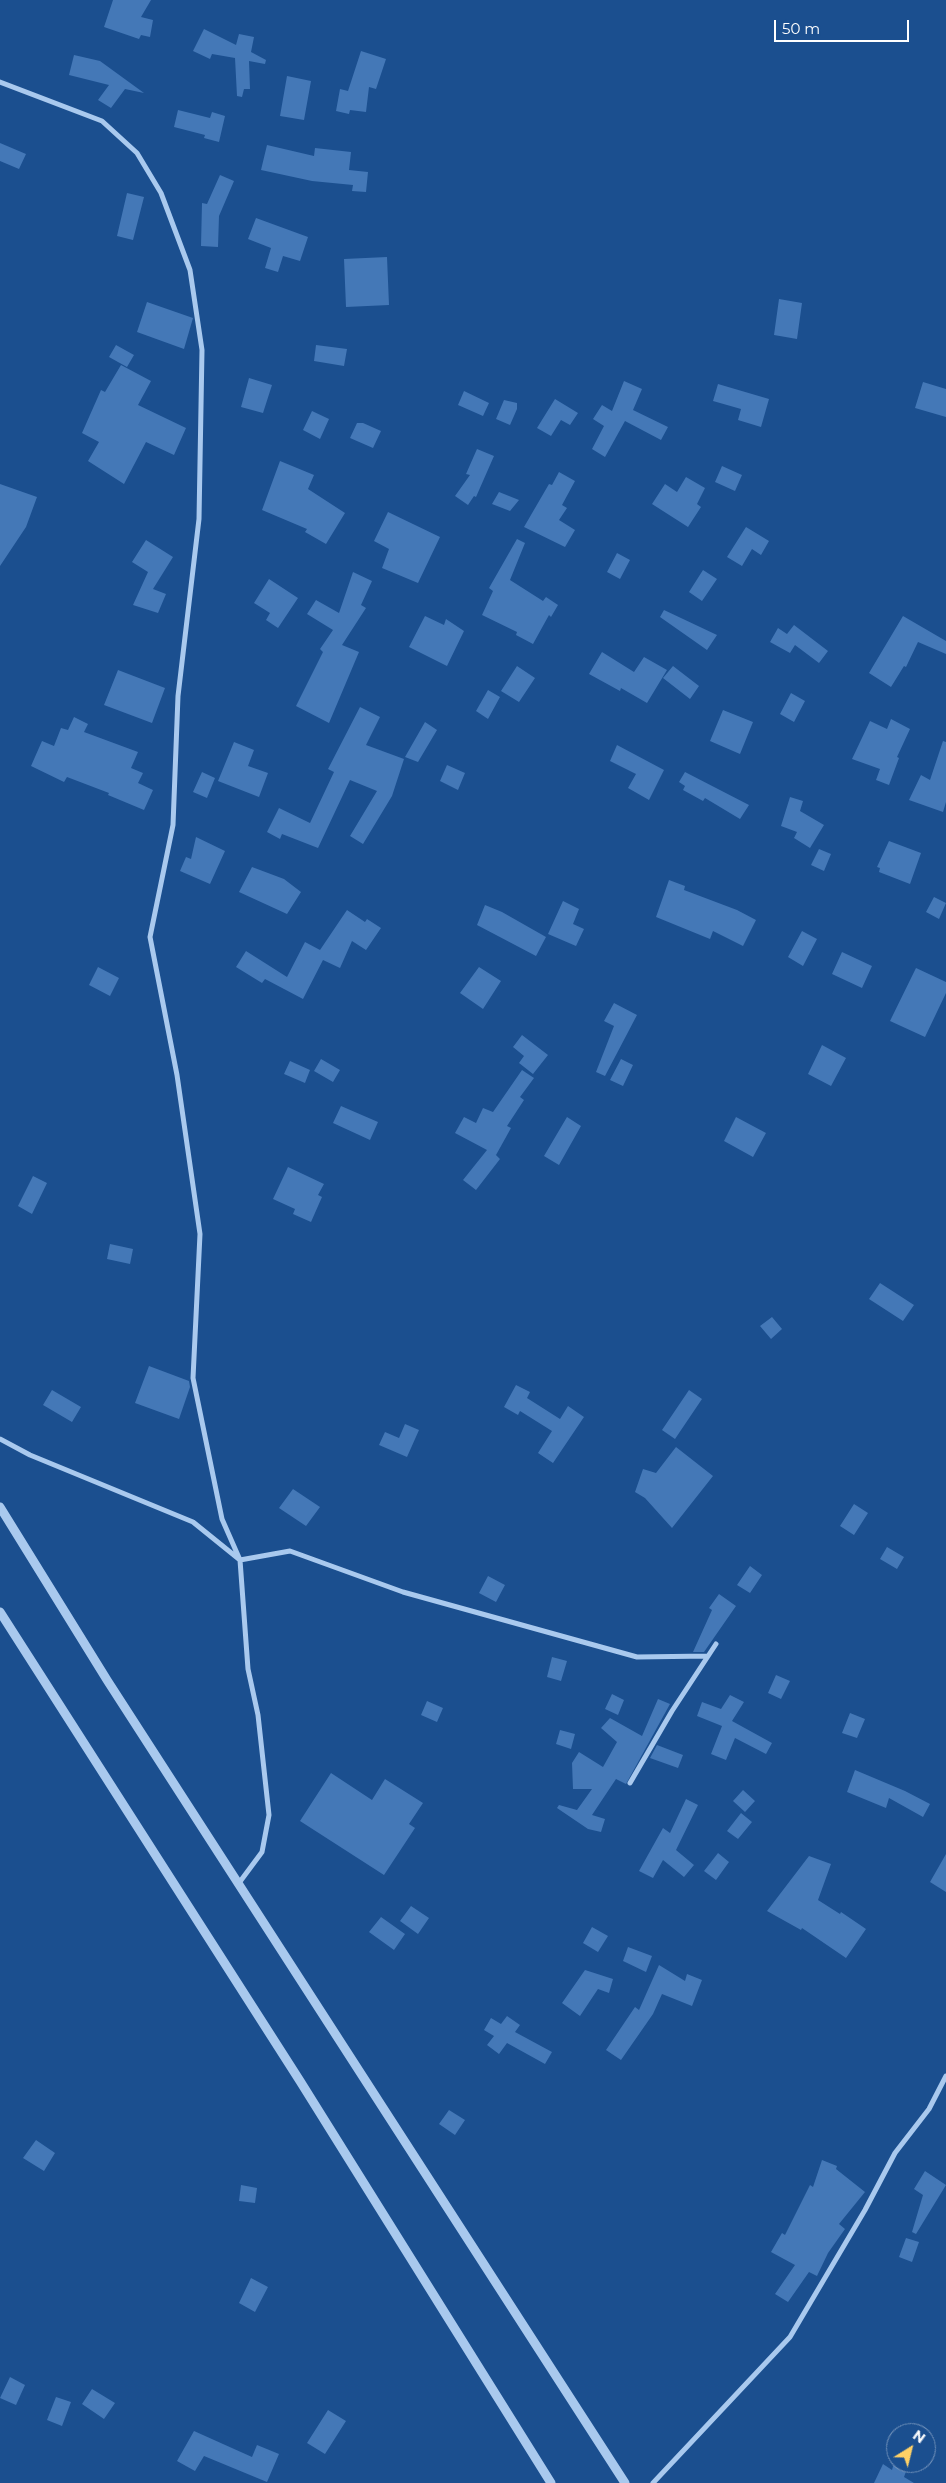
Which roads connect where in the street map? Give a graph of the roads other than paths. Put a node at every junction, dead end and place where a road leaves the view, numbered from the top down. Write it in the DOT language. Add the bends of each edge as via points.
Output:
graph roads {
  1 [pos="0,82"];
  2 [pos="0,1438"];
  3 [pos="0,1507"];
  4 [pos="240,1560"];
  5 [pos="0,1612"];
  6 [pos="716,1644"];
  7 [pos="708,1656"];
  8 [pos="630,1784"];
  9 [pos="239,1883"];
  10 [pos="946,2076"];
  11 [pos="551,2483"];
  12 [pos="626,2483"];
  13 [pos="653,2483"];
  1 -- 4 [label="street" via="102,122 137,153 161,193 190,270 202,350 199,519 178,696 173,825 150,937 177,1075 200,1234 193,1378 222,1520"];
  2 -- 4 [label="street" via="30,1455 193,1522"];
  3 -- 9 [label="street" via="107,1680"];
  4 -- 7 [label="street" via="290,1551 403,1592 637,1657"];
  4 -- 9 [label="street" via="248,1669 258,1715 269,1814 262,1852"];
  5 -- 11 [label="street" via="295,2073"];
  6 -- 7 [label="street"];
  7 -- 8 [label="street"];
  9 -- 12 [label="street"];
  10 -- 13 [label="street" via="929,2110 895,2153 790,2336"];
}
